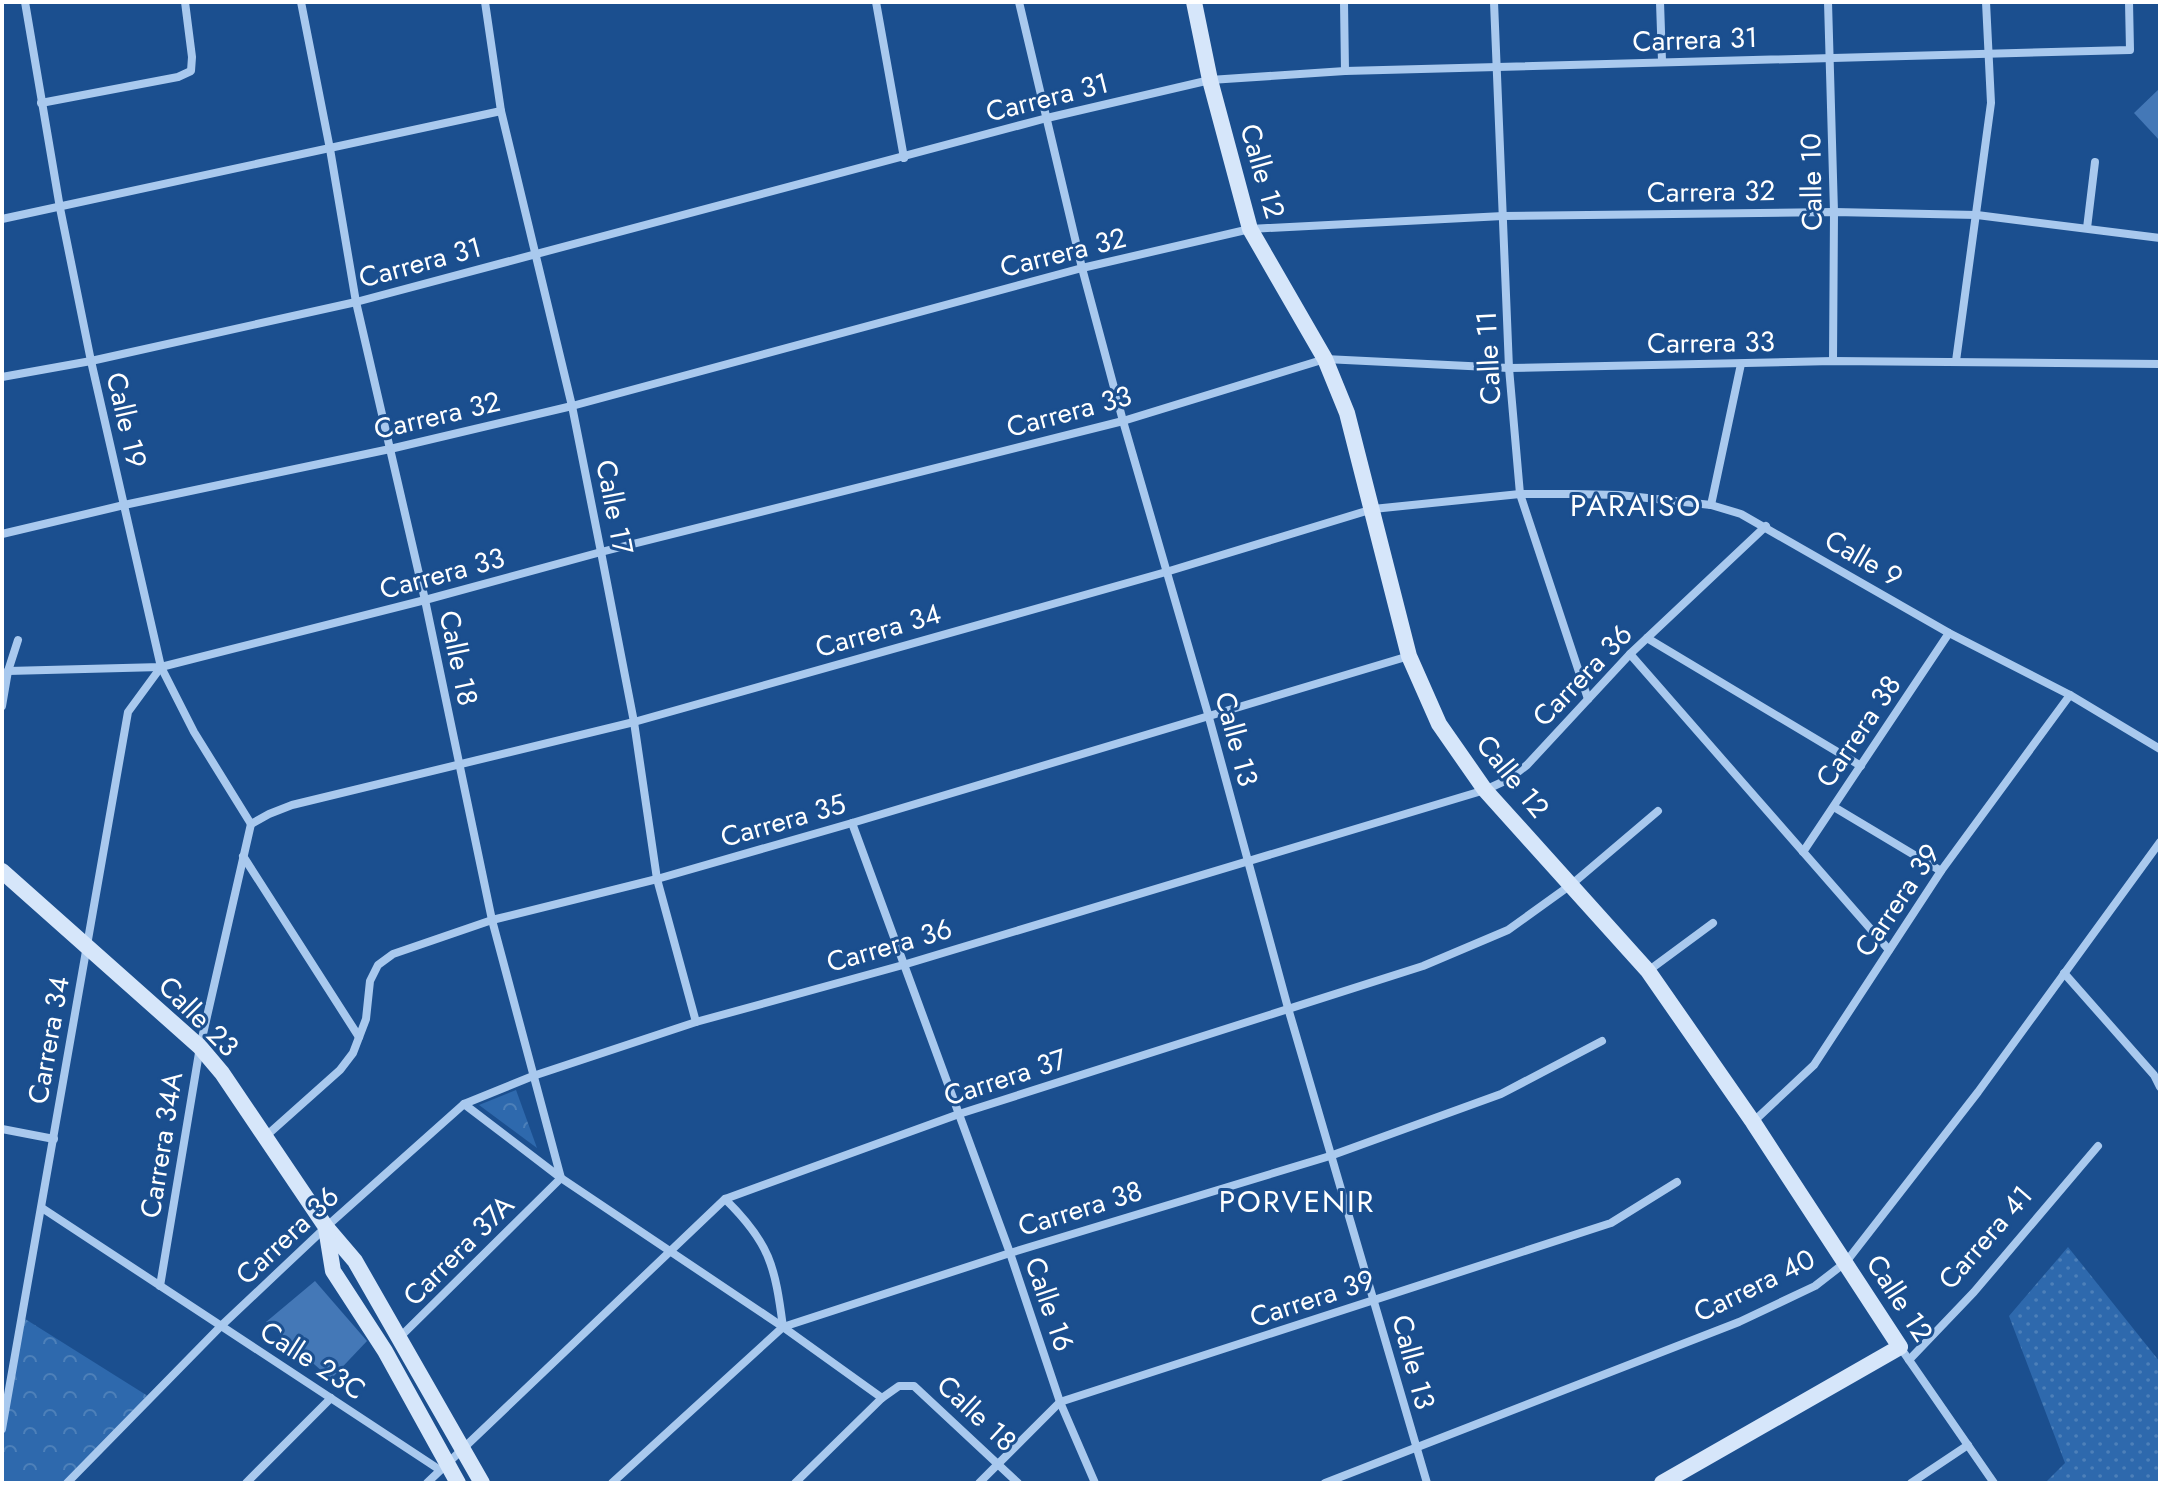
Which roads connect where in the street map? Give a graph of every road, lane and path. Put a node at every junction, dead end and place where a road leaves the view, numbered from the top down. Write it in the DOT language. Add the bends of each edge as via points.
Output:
graph roads {
  1 [pos="25,2"];
  2 [pos="185,2"];
  3 [pos="301,2"];
  4 [pos="485,2"];
  5 [pos="876,2"];
  6 [pos="1019,2"];
  7 [pos="1194,2"];
  8 [pos="1344,2"];
  9 [pos="1494,2"];
  10 [pos="1660,2"];
  11 [pos="1828,2"];
  12 [pos="1986,2"];
  13 [pos="2129,2"];
  14 [pos="1989,53"];
  15 [pos="1830,57"];
  16 [pos="1662,61"];
  17 [pos="1497,68"];
  18 [pos="1345,71"];
  19 [pos="1210,80"];
  20 [pos="41,103"];
  21 [pos="501,111"];
  22 [pos="1047,118"];
  23 [pos="330,149"];
  24 [pos="904,158"];
  25 [pos="2095,162"];
  26 [pos="60,208"];
  27 [pos="1834,212"];
  28 [pos="1977,215"];
  29 [pos="1503,216"];
  30 [pos="2,219"];
  31 [pos="2087,228"];
  32 [pos="1250,229"];
  33 [pos="2160,238"];
  34 [pos="537,254"];
  35 [pos="1082,268"];
  36 [pos="356,302"];
  37 [pos="1325,359"];
  38 [pos="91,361"];
  39 [pos="1833,361"];
  40 [pos="1956,361"];
  41 [pos="1741,364"];
  42 [pos="2160,364"];
  43 [pos="1509,368"];
  44 [pos="2,377"];
  45 [pos="572,406"];
  46 [pos="1123,421"];
  47 [pos="390,449"];
  48 [pos="1520,494"];
  49 [pos="124,505"];
  50 [pos="1711,505"];
  51 [pos="1373,509"];
  52 [pos="1766,526"];
  53 [pos="2,534"];
  54 [pos="601,552"];
  55 [pos="1166,572"];
  56 [pos="425,600"];
  57 [pos="1949,633"];
  58 [pos="1647,638"];
  59 [pos="18,640"];
  60 [pos="1630,654"];
  61 [pos="1409,656"];
  62 [pos="161,667"];
  63 [pos="8,671"];
  64 [pos="2070,695"];
  65 [pos="1588,699"];
  66 [pos="2,706"];
  67 [pos="1208,714"];
  68 [pos="634,722"];
  69 [pos="2160,749"];
  70 [pos="460,764"];
  71 [pos="1861,766"];
  72 [pos="1485,790"];
  73 [pos="1834,807"];
  74 [pos="1658,811"];
  75 [pos="852,823"];
  76 [pos="251,824"];
  77 [pos="2160,842"];
  78 [pos="1803,852"];
  79 [pos="243,856"];
  80 [pos="1246,860"];
  81 [pos="2,871"];
  82 [pos="1941,871"];
  83 [pos="657,879"];
  84 [pos="1572,884"];
  85 [pos="492,920"];
  86 [pos="1713,923"];
  87 [pos="86,945"];
  88 [pos="1889,950"];
  89 [pos="903,965"];
  90 [pos="1648,971"];
  91 [pos="2064,973"];
  92 [pos="1288,1008"];
  93 [pos="696,1022"];
  94 [pos="359,1037"];
  95 [pos="1602,1041"];
  96 [pos="200,1047"];
  97 [pos="2157,1072"];
  98 [pos="533,1076"];
  99 [pos="2160,1087"];
  100 [pos="464,1104"];
  101 [pos="959,1114"];
  102 [pos="1753,1122"];
  103 [pos="2,1129"];
  104 [pos="264,1138"];
  105 [pos="54,1139"];
  106 [pos="2098,1146"];
  107 [pos="1330,1156"];
  108 [pos="561,1178"];
  109 [pos="1677,1182"];
  110 [pos="725,1199"];
  111 [pos="42,1208"];
  112 [pos="326,1227"];
  113 [pos="670,1252"];
  114 [pos="1010,1253"];
  115 [pos="1846,1262"];
  116 [pos="160,1286"];
  117 [pos="1375,1301"];
  118 [pos="221,1326"];
  119 [pos="783,1327"];
  120 [pos="400,1338"];
  121 [pos="385,1351"];
  122 [pos="1905,1353"];
  123 [pos="331,1398"];
  124 [pos="882,1398"];
  125 [pos="1060,1402"];
  126 [pos="2,1429"];
  127 [pos="1968,1445"];
  128 [pos="1415,1446"];
  129 [pos="464,1448"];
  130 [pos="1000,1464"];
  131 [pos="443,1467"];
  132 [pos="67,1483"];
  133 [pos="246,1483"];
  134 [pos="427,1483"];
  135 [pos="458,1483"];
  136 [pos="482,1483"];
  137 [pos="612,1483"];
  138 [pos="795,1483"];
  139 [pos="979,1483"];
  140 [pos="1018,1483"];
  141 [pos="1095,1483"];
  142 [pos="1325,1483"];
  143 [pos="1427,1483"];
  144 [pos="1662,1483"];
  145 [pos="1911,1483"];
  146 [pos="1994,1483"];
  1 -- 20 [label="street, Calle 19"];
  2 -- 20 [label="street" via="191,71"];
  3 -- 23 [label="street, Calle 18"];
  4 -- 21 [label="street, Calle 17"];
  5 -- 24 [label="street"];
  6 -- 22 [label="street, Calle 13"];
  7 -- 19 [label="street, Calle 12"];
  8 -- 18 [label="street"];
  9 -- 17 [label="street, Calle 11"];
  10 -- 16 [label="street"];
  11 -- 15 [label="street, Calle 10"];
  12 -- 14 [label="street"];
  13 -- 14 [label="street, Carrera 31" via="2130,50"];
  14 -- 15 [label="street, Carrera 31"];
  14 -- 28 [label="street" via="1991,103"];
  15 -- 16 [label="street, Carrera 31"];
  15 -- 27 [label="street, Calle 10"];
  16 -- 17 [label="street, Carrera 31"];
  17 -- 18 [label="street, Carrera 31"];
  17 -- 29 [label="street, Calle 11"];
  18 -- 19 [label="street, Carrera 31"];
  19 -- 22 [label="street, Carrera 31"];
  19 -- 32 [label="street, Calle 12"];
  20 -- 26 [label="street, Calle 19"];
  21 -- 23 [label="street"];
  21 -- 34 [label="street, Calle 17"];
  22 -- 24 [label="street, Carrera 31"];
  22 -- 35 [label="street, Calle 13"];
  23 -- 26 [label="street"];
  23 -- 36 [label="street, Calle 18"];
  24 -- 34 [label="street, Carrera 31"];
  25 -- 31 [label="street"];
  26 -- 30 [label="street"];
  26 -- 38 [label="street, Calle 19"];
  27 -- 28 [label="street, Carrera 32"];
  27 -- 29 [label="street, Carrera 32"];
  27 -- 39 [label="street, Calle 10"];
  28 -- 31 [label="street, Carrera 32"];
  28 -- 40 [label="street"];
  29 -- 32 [label="street, Carrera 32"];
  29 -- 43 [label="street, Calle 11"];
  31 -- 33 [label="street, Carrera 32"];
  32 -- 35 [label="street, Carrera 32"];
  32 -- 37 [label="street, Calle 12"];
  34 -- 36 [label="street, Carrera 31"];
  34 -- 45 [label="street, Calle 17"];
  35 -- 45 [label="street, Carrera 32"];
  35 -- 46 [label="street, Calle 13"];
  36 -- 38 [label="street, Carrera 31"];
  36 -- 47 [label="street, Calle 18"];
  37 -- 43 [label="street, Carrera 33"];
  37 -- 46 [label="street, Carrera 33"];
  37 -- 51 [label="street, Calle 12" via="1347,413"];
  38 -- 44 [label="street, Carrera 31"];
  38 -- 49 [label="street, Calle 19"];
  39 -- 40 [label="street, Carrera 33"];
  39 -- 41 [label="street, Carrera 33"];
  40 -- 42 [label="street, Carrera 33"];
  41 -- 43 [label="street, Carrera 33"];
  41 -- 50 [label="street"];
  43 -- 48 [label="street, Calle 11"];
  45 -- 47 [label="street, Carrera 32"];
  45 -- 54 [label="street, Calle 17"];
  46 -- 54 [label="street, Carrera 33"];
  46 -- 55 [label="street, Calle 13"];
  47 -- 49 [label="street, Carrera 32"];
  47 -- 56 [label="street, Calle 18"];
  48 -- 50 [label="street, Calle 9" via="1620,495"];
  48 -- 51 [label="street, Carrera 34"];
  48 -- 65 [label="street, Calle 11"];
  49 -- 53 [label="street, Carrera 32"];
  49 -- 62 [label="street, Calle 19"];
  50 -- 52 [label="street, Calle 9"];
  51 -- 55 [label="street, Carrera 34"];
  51 -- 61 [label="street, Calle 12"];
  52 -- 57 [label="street, Calle 9"];
  52 -- 58 [label="street, Carrera 36"];
  54 -- 56 [label="street, Carrera 33"];
  54 -- 68 [label="street, Calle 17"];
  55 -- 67 [label="street, Calle 13"];
  55 -- 68 [label="street, Carrera 34"];
  56 -- 62 [label="street, Carrera 33"];
  56 -- 70 [label="street, Calle 18"];
  57 -- 64 [label="street, Calle 9"];
  57 -- 71 [label="street, Carrera 38"];
  58 -- 60 [label="street, Carrera 36"];
  58 -- 71 [label="street"];
  59 -- 63 [label="street"];
  60 -- 65 [label="street, Carrera 36"];
  60 -- 78 [label="street"];
  61 -- 67 [label="street, Carrera 35"];
  61 -- 72 [label="street, Calle 12" via="1439,724"];
  62 -- 63 [label="street, Carrera 33"];
  62 -- 76 [label="street, Calle 19"];
  62 -- 87 [label="street, Carrera 34" via="128,712"];
  63 -- 66 [label="street"];
  64 -- 69 [label="street, Calle 9"];
  64 -- 82 [label="street, Carrera 39"];
  65 -- 72 [label="street, Carrera 36" via="1527,765"];
  67 -- 75 [label="street, Carrera 35"];
  67 -- 80 [label="street, Calle 13"];
  68 -- 70 [label="street, Carrera 34"];
  68 -- 83 [label="street, Calle 17"];
  70 -- 76 [label="street, Carrera 34" via="292,805"];
  70 -- 85 [label="street, Calle 18"];
  71 -- 73 [label="street, Carrera 38"];
  72 -- 80 [label="street, Carrera 36"];
  72 -- 84 [label="street, Calle 12"];
  73 -- 78 [label="street, Carrera 38"];
  73 -- 82 [label="street"];
  74 -- 84 [label="street, Carrera 37"];
  75 -- 83 [label="street, Carrera 35"];
  75 -- 89 [label="street, Calle 16"];
  76 -- 79 [label="street, Carrera 34A"];
  77 -- 91 [label="street, Carrera 40"];
  78 -- 88 [label="street"];
  79 -- 94 [label="street"];
  79 -- 96 [label="street, Carrera 34A"];
  80 -- 89 [label="street, Carrera 36"];
  80 -- 92 [label="street, Calle 13"];
  81 -- 87 [label="street, Calle 23"];
  82 -- 88 [label="street, Carrera 39"];
  83 -- 85 [label="street, Carrera 35"];
  83 -- 93 [label="street, Calle 17"];
  84 -- 90 [label="street, Calle 12"];
  84 -- 92 [label="street, Carrera 37" via="1508,930 1423,966"];
  85 -- 94 [label="street, Carrera 35" via="393,954 378,965"];
  85 -- 98 [label="street, Calle 18"];
  86 -- 90 [label="street"];
  87 -- 96 [label="street, Calle 23"];
  87 -- 105 [label="street, Carrera 34"];
  88 -- 102 [label="street, Carrera 39" via="1814,1065"];
  89 -- 93 [label="street, Carrera 36"];
  89 -- 101 [label="street, Calle 16"];
  90 -- 102 [label="street, Calle 12"];
  91 -- 97 [label="street"];
  91 -- 115 [label="street, Carrera 40"];
  92 -- 101 [label="street, Carrera 37"];
  92 -- 107 [label="street, Calle 13"];
  93 -- 98 [label="street, Carrera 36"];
  94 -- 104 [label="street, Carrera 35" via="340,1070"];
  95 -- 107 [label="street, Carrera 38" via="1501,1094"];
  96 -- 104 [label="street, Calle 23"];
  96 -- 116 [label="street, Carrera 34A"];
  97 -- 99 [label="street"];
  98 -- 100 [label="street, Carrera 36"];
  98 -- 108 [label="street, Calle 18"];
  100 -- 108 [label="street"];
  100 -- 112 [label="street, Carrera 36"];
  101 -- 110 [label="street, Carrera 37"];
  101 -- 114 [label="street, Calle 16"];
  102 -- 115 [label="street, Calle 12"];
  103 -- 105 [label="street"];
  104 -- 112 [label="street, Calle 23"];
  105 -- 111 [label="street, Carrera 34"];
  106 -- 122 [label="street, Carrera 41" via="1974,1292"];
  107 -- 114 [label="street, Carrera 38"];
  107 -- 117 [label="street, Calle 13"];
  108 -- 113 [label="street"];
  108 -- 120 [label="street, Carrera 37A"];
  109 -- 117 [label="street, Carrera 39" via="1611,1223"];
  110 -- 113 [label="street, Carrera 37"];
  110 -- 119 [label="street" via="767,1252"];
  111 -- 116 [label="street, Calle 23C"];
  111 -- 126 [label="street, Carrera 34"];
  112 -- 118 [label="street, Carrera 36"];
  112 -- 120 [label="street, Calle 23" via="355,1261"];
  112 -- 121 [label="street, Calle 23" via="333,1271"];
  113 -- 119 [label="street"];
  113 -- 129 [label="street, Carrera 37"];
  114 -- 119 [label="street, Carrera 38"];
  114 -- 125 [label="street, Calle 16"];
  115 -- 122 [label="street, Calle 12"];
  115 -- 128 [label="street, Carrera 40" via="1815,1286 1739,1322"];
  116 -- 118 [label="street, Calle 23C"];
  117 -- 125 [label="street, Carrera 39"];
  117 -- 128 [label="street, Calle 13"];
  118 -- 123 [label="street, Calle 23C"];
  118 -- 132 [label="street, Carrera 36"];
  119 -- 124 [label="street"];
  119 -- 137 [label="street, Carrera 38"];
  120 -- 121 [label="street, Carrera 37A"];
  120 -- 129 [label="street, Calle 23"];
  121 -- 131 [label="street, Calle 23"];
  122 -- 127 [label="street, Calle 12"];
  122 -- 144 [label="street, Carrera 41"];
  123 -- 131 [label="street, Calle 23C"];
  123 -- 133 [label="street"];
  124 -- 130 [label="street, Calle 18" via="899,1386 914,1386"];
  124 -- 138 [label="street"];
  125 -- 130 [label="street, Carrera 39"];
  125 -- 141 [label="street, Calle 16"];
  127 -- 145 [label="street"];
  127 -- 146 [label="street, Calle 12"];
  128 -- 142 [label="street, Carrera 40"];
  128 -- 143 [label="street, Calle 13"];
  129 -- 131 [label="street, Carrera 37"];
  129 -- 136 [label="street, Calle 23"];
  130 -- 139 [label="street, Carrera 39"];
  130 -- 140 [label="street, Calle 18"];
  131 -- 134 [label="street, Carrera 37"];
  131 -- 135 [label="street, Calle 23"];
}
